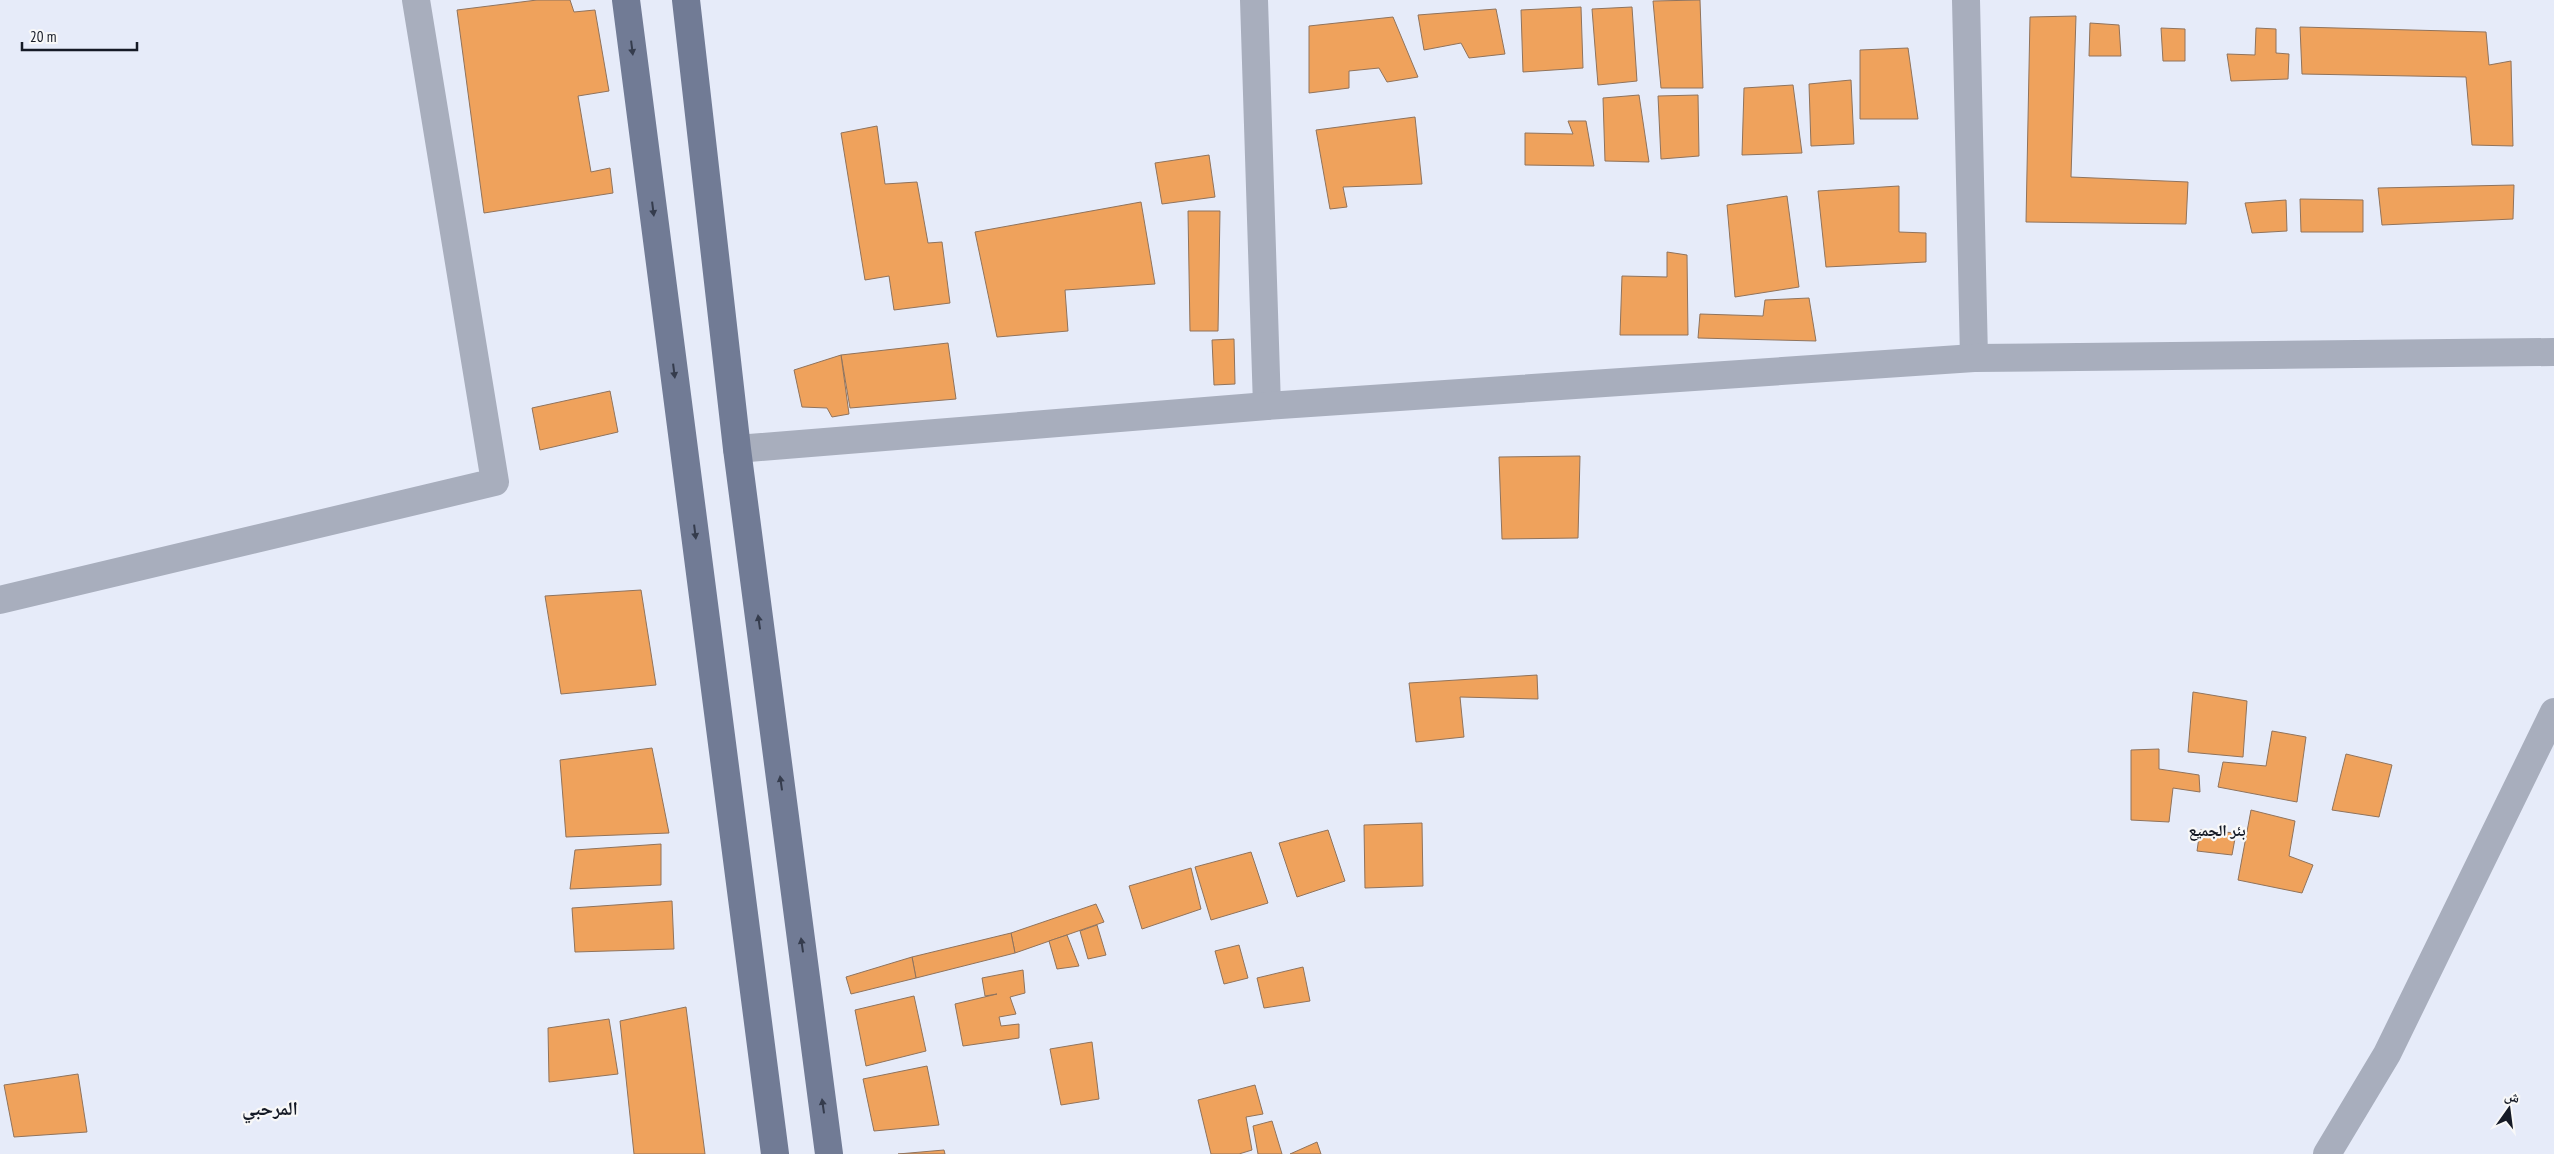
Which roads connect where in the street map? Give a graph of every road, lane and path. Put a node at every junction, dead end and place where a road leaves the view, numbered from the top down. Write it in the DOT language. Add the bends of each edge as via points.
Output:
graph roads {
  1 [pos="416,0"];
  2 [pos="626,0"];
  3 [pos="686,0"];
  4 [pos="1254,0"];
  5 [pos="1966,0"];
  6 [pos="2554,352"];
  7 [pos="1974,358"];
  8 [pos="1267,406"];
  9 [pos="737,449"];
  10 [pos="0,600"];
  11 [pos="2554,712"];
  12 [pos="775,1154"];
  13 [pos="829,1154"];
  14 [pos="2327,1154"];
  1 -- 10 [label="street" via="495,482"];
  2 -- 12 [label="main road, one-way"];
  3 -- 9 [label="main road"];
  4 -- 8 [label="street"];
  5 -- 7 [label="street"];
  6 -- 7 [label="street"];
  7 -- 8 [label="street"];
  8 -- 9 [label="street"];
  13 -- 9 [label="main road, one-way"];
  11 -- 14 [label="street" via="2387,1054"];
}
